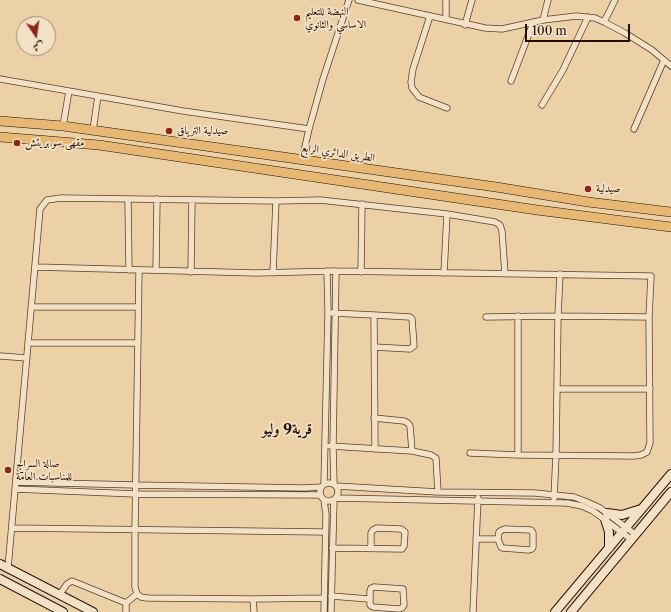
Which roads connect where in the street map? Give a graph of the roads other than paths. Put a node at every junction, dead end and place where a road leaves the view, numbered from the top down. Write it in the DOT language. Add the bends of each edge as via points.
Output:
graph roads {
  1 [pos="350,0"];
  2 [pos="358,0"];
  3 [pos="446,0"];
  4 [pos="472,0"];
  5 [pos="548,0"];
  6 [pos="615,0"];
  7 [pos="430,16"];
  8 [pos="588,17"];
  9 [pos="446,20"];
  10 [pos="543,20"];
  11 [pos="604,22"];
  12 [pos="533,23"];
  13 [pos="465,24"];
  14 [pos="664,60"];
  15 [pos="671,66"];
  16 [pos="0,78"];
  17 [pos="511,81"];
  18 [pos="69,91"];
  19 [pos="98,96"];
  20 [pos="542,105"];
  21 [pos="446,108"];
  22 [pos="0,121"];
  23 [pos="63,126"];
  24 [pos="309,129"];
  25 [pos="634,129"];
  26 [pos="92,130"];
  27 [pos="0,137"];
  28 [pos="302,160"];
  29 [pos="128,199"];
  30 [pos="157,199"];
  31 [pos="192,200"];
  32 [pos="276,201"];
  33 [pos="362,204"];
  34 [pos="671,212"];
  35 [pos="448,214"];
  36 [pos="670,227"];
  37 [pos="35,267"];
  38 [pos="129,270"];
  39 [pos="139,270"];
  40 [pos="156,270"];
  41 [pos="326,271"];
  42 [pos="336,271"];
  43 [pos="191,272"];
  44 [pos="361,272"];
  45 [pos="273,273"];
  46 [pos="444,273"];
  47 [pos="505,274"];
  48 [pos="560,274"];
  49 [pos="31,307"];
  50 [pos="138,308"];
  51 [pos="328,312"];
  52 [pos="336,313"];
  53 [pos="374,315"];
  54 [pos="486,316"];
  55 [pos="518,316"];
  56 [pos="558,316"];
  57 [pos="650,317"];
  58 [pos="28,343"];
  59 [pos="138,343"];
  60 [pos="374,347"];
  61 [pos="0,356"];
  62 [pos="27,358"];
  63 [pos="558,389"];
  64 [pos="650,390"];
  65 [pos="374,418"];
  66 [pos="329,446"];
  67 [pos="375,449"];
  68 [pos="412,451"];
  69 [pos="470,453"];
  70 [pos="518,455"];
  71 [pos="556,455"];
  72 [pos="671,474"];
  73 [pos="16,482"];
  74 [pos="136,485"];
  75 [pos="323,485"];
  76 [pos="335,485"];
  77 [pos="15,489"];
  78 [pos="438,492"];
  79 [pos="671,492"];
  80 [pos="478,493"];
  81 [pos="136,494"];
  82 [pos="554,494"];
  83 [pos="322,498"];
  84 [pos="335,498"];
  85 [pos="477,502"];
  86 [pos="554,502"];
  87 [pos="641,509"];
  88 [pos="606,516"];
  89 [pos="12,528"];
  90 [pos="135,530"];
  91 [pos="624,530"];
  92 [pos="325,532"];
  93 [pos="634,537"];
  94 [pos="476,539"];
  95 [pos="498,539"];
  96 [pos="332,548"];
  97 [pos="370,548"];
  98 [pos="609,548"];
  99 [pos="0,564"];
  100 [pos="8,568"];
  101 [pos="0,578"];
  102 [pos="60,594"];
  103 [pos="137,594"];
  104 [pos="331,596"];
  105 [pos="324,598"];
  106 [pos="253,599"];
  107 [pos="369,600"];
  108 [pos="126,603"];
  109 [pos="63,612"];
  110 [pos="94,612"];
  111 [pos="126,612"];
  112 [pos="254,612"];
  113 [pos="324,612"];
  114 [pos="331,612"];
  115 [pos="473,612"];
  116 [pos="555,612"];
  117 [pos="571,612"];
  1 -- 24 [label="street"];
  2 -- 7 [label="street"];
  3 -- 9 [label="street"];
  4 -- 13 [label="street"];
  5 -- 10 [label="street"];
  6 -- 11 [label="street"];
  7 -- 9 [label="street"];
  7 -- 21 [label="street" via="413,69 412,88 419,97"];
  8 -- 10 [label="street"];
  8 -- 11 [label="street"];
  8 -- 20 [label="street"];
  9 -- 13 [label="street"];
  10 -- 12 [label="street"];
  11 -- 14 [label="street" via="652,50"];
  12 -- 13 [label="street" via="502,29"];
  12 -- 17 [label="street"];
  14 -- 15 [label="street"];
  14 -- 25 [label="street"];
  16 -- 18 [label="street"];
  18 -- 19 [label="street"];
  18 -- 23 [label="street"];
  19 -- 24 [label="street"];
  19 -- 26 [label="street"];
  22 -- 23 [label="main road, الطريق الدائري الرابع"];
  23 -- 26 [label="main road, الطريق الدائري الرابع"];
  24 -- 28 [label="street"];
  26 -- 28 [label="main road, الطريق الدائري الرابع"];
  27 -- 36 [label="main road" via="99,145"];
  28 -- 34 [label="main road, الطريق الدائري الرابع"];
  29 -- 30 [label="street"];
  29 -- 37 [label="street" via="47,200 40,209"];
  29 -- 38 [label="street"];
  30 -- 31 [label="street"];
  30 -- 40 [label="street"];
  31 -- 32 [label="street"];
  31 -- 43 [label="street"];
  32 -- 33 [label="street" via="320,200"];
  32 -- 45 [label="street"];
  33 -- 35 [label="street"];
  33 -- 44 [label="street"];
  35 -- 46 [label="street"];
  35 -- 47 [label="street" via="500,225"];
  37 -- 38 [label="street"];
  37 -- 49 [label="street"];
  38 -- 39 [label="street"];
  39 -- 40 [label="street"];
  39 -- 50 [label="street"];
  40 -- 43 [label="street"];
  41 -- 42 [label="street"];
  41 -- 45 [label="street"];
  41 -- 51 [label="street"];
  42 -- 44 [label="street"];
  42 -- 52 [label="street"];
  43 -- 45 [label="street"];
  44 -- 46 [label="street"];
  46 -- 47 [label="street"];
  47 -- 48 [label="street"];
  48 -- 56 [label="street"];
  48 -- 57 [label="street" via="651,276"];
  49 -- 50 [label="street"];
  49 -- 58 [label="street"];
  50 -- 59 [label="street"];
  51 -- 52 [label="street"];
  51 -- 66 [label="street"];
  52 -- 53 [label="street"];
  52 -- 66 [label="street"];
  53 -- 60 [label="street"];
  53 -- 60 [label="street" via="410,317 414,346 410,349"];
  54 -- 55 [label="street"];
  55 -- 56 [label="street"];
  55 -- 70 [label="street"];
  56 -- 57 [label="street"];
  56 -- 63 [label="street"];
  57 -- 64 [label="street"];
  58 -- 59 [label="street"];
  58 -- 62 [label="street"];
  59 -- 74 [label="street"];
  60 -- 65 [label="street"];
  61 -- 62 [label="street"];
  62 -- 73 [label="street"];
  63 -- 64 [label="street"];
  63 -- 71 [label="street"];
  64 -- 71 [label="street" via="650,443 647,452 634,456"];
  65 -- 67 [label="street"];
  65 -- 68 [label="street" via="404,421 408,424"];
  66 -- 67 [label="street"];
  66 -- 75 [label="street"];
  66 -- 76 [label="street"];
  67 -- 68 [label="street"];
  68 -- 78 [label="street" via="436,458"];
  69 -- 70 [label="street"];
  70 -- 71 [label="street"];
  71 -- 82 [label="street"];
  72 -- 87 [label="street"];
  73 -- 74 [label="street"];
  73 -- 77 [label="street"];
  74 -- 75 [label="street" via="304,488"];
  74 -- 81 [label="street"];
  75 -- 76 [label="street" via="329,482"];
  75 -- 83 [label="street" via="320,491"];
  76 -- 78 [label="street"];
  76 -- 84 [label="street" via="338,491"];
  77 -- 81 [label="street"];
  77 -- 89 [label="street"];
  78 -- 80 [label="street"];
  79 -- 93 [label="street"];
  80 -- 82 [label="street"];
  80 -- 85 [label="street"];
  81 -- 83 [label="street"];
  81 -- 90 [label="street"];
  82 -- 86 [label="street"];
  82 -- 88 [label="street" via="587,502"];
  83 -- 84 [label="street" via="331,501"];
  83 -- 92 [label="street" via="326,515"];
  84 -- 85 [label="street"];
  84 -- 96 [label="street"];
  85 -- 86 [label="street"];
  85 -- 94 [label="street"];
  86 -- 88 [label="street" via="582,506"];
  87 -- 88 [label="street" via="622,515"];
  87 -- 91 [label="street"];
  88 -- 91 [label="street"];
  88 -- 98 [label="street"];
  89 -- 90 [label="street"];
  89 -- 100 [label="street"];
  90 -- 92 [label="street"];
  90 -- 103 [label="street"];
  91 -- 93 [label="street"];
  91 -- 98 [label="street"];
  92 -- 105 [label="street"];
  93 -- 117 [label="street"];
  94 -- 95 [label="street"];
  94 -- 115 [label="street"];
  95 -- 95 [label="street" via="503,548 529,550 533,546 533,533 529,530 502,530"];
  96 -- 97 [label="street"];
  96 -- 104 [label="street"];
  97 -- 97 [label="street" via="402,549 405,532 401,528 377,528 371,533"];
  98 -- 116 [label="street"];
  99 -- 100 [label="street"];
  100 -- 102 [label="street"];
  101 -- 109 [label="street"];
  102 -- 108 [label="street" via="67,584 72,582"];
  102 -- 110 [label="street"];
  103 -- 106 [label="street" via="147,598"];
  103 -- 108 [label="street"];
  104 -- 107 [label="street"];
  104 -- 114 [label="street"];
  105 -- 106 [label="street"];
  105 -- 113 [label="street"];
  106 -- 112 [label="street"];
  107 -- 107 [label="street" via="373,607 399,609 404,605 404,591 401,588 374,587 371,588"];
  108 -- 111 [label="street"];
}
